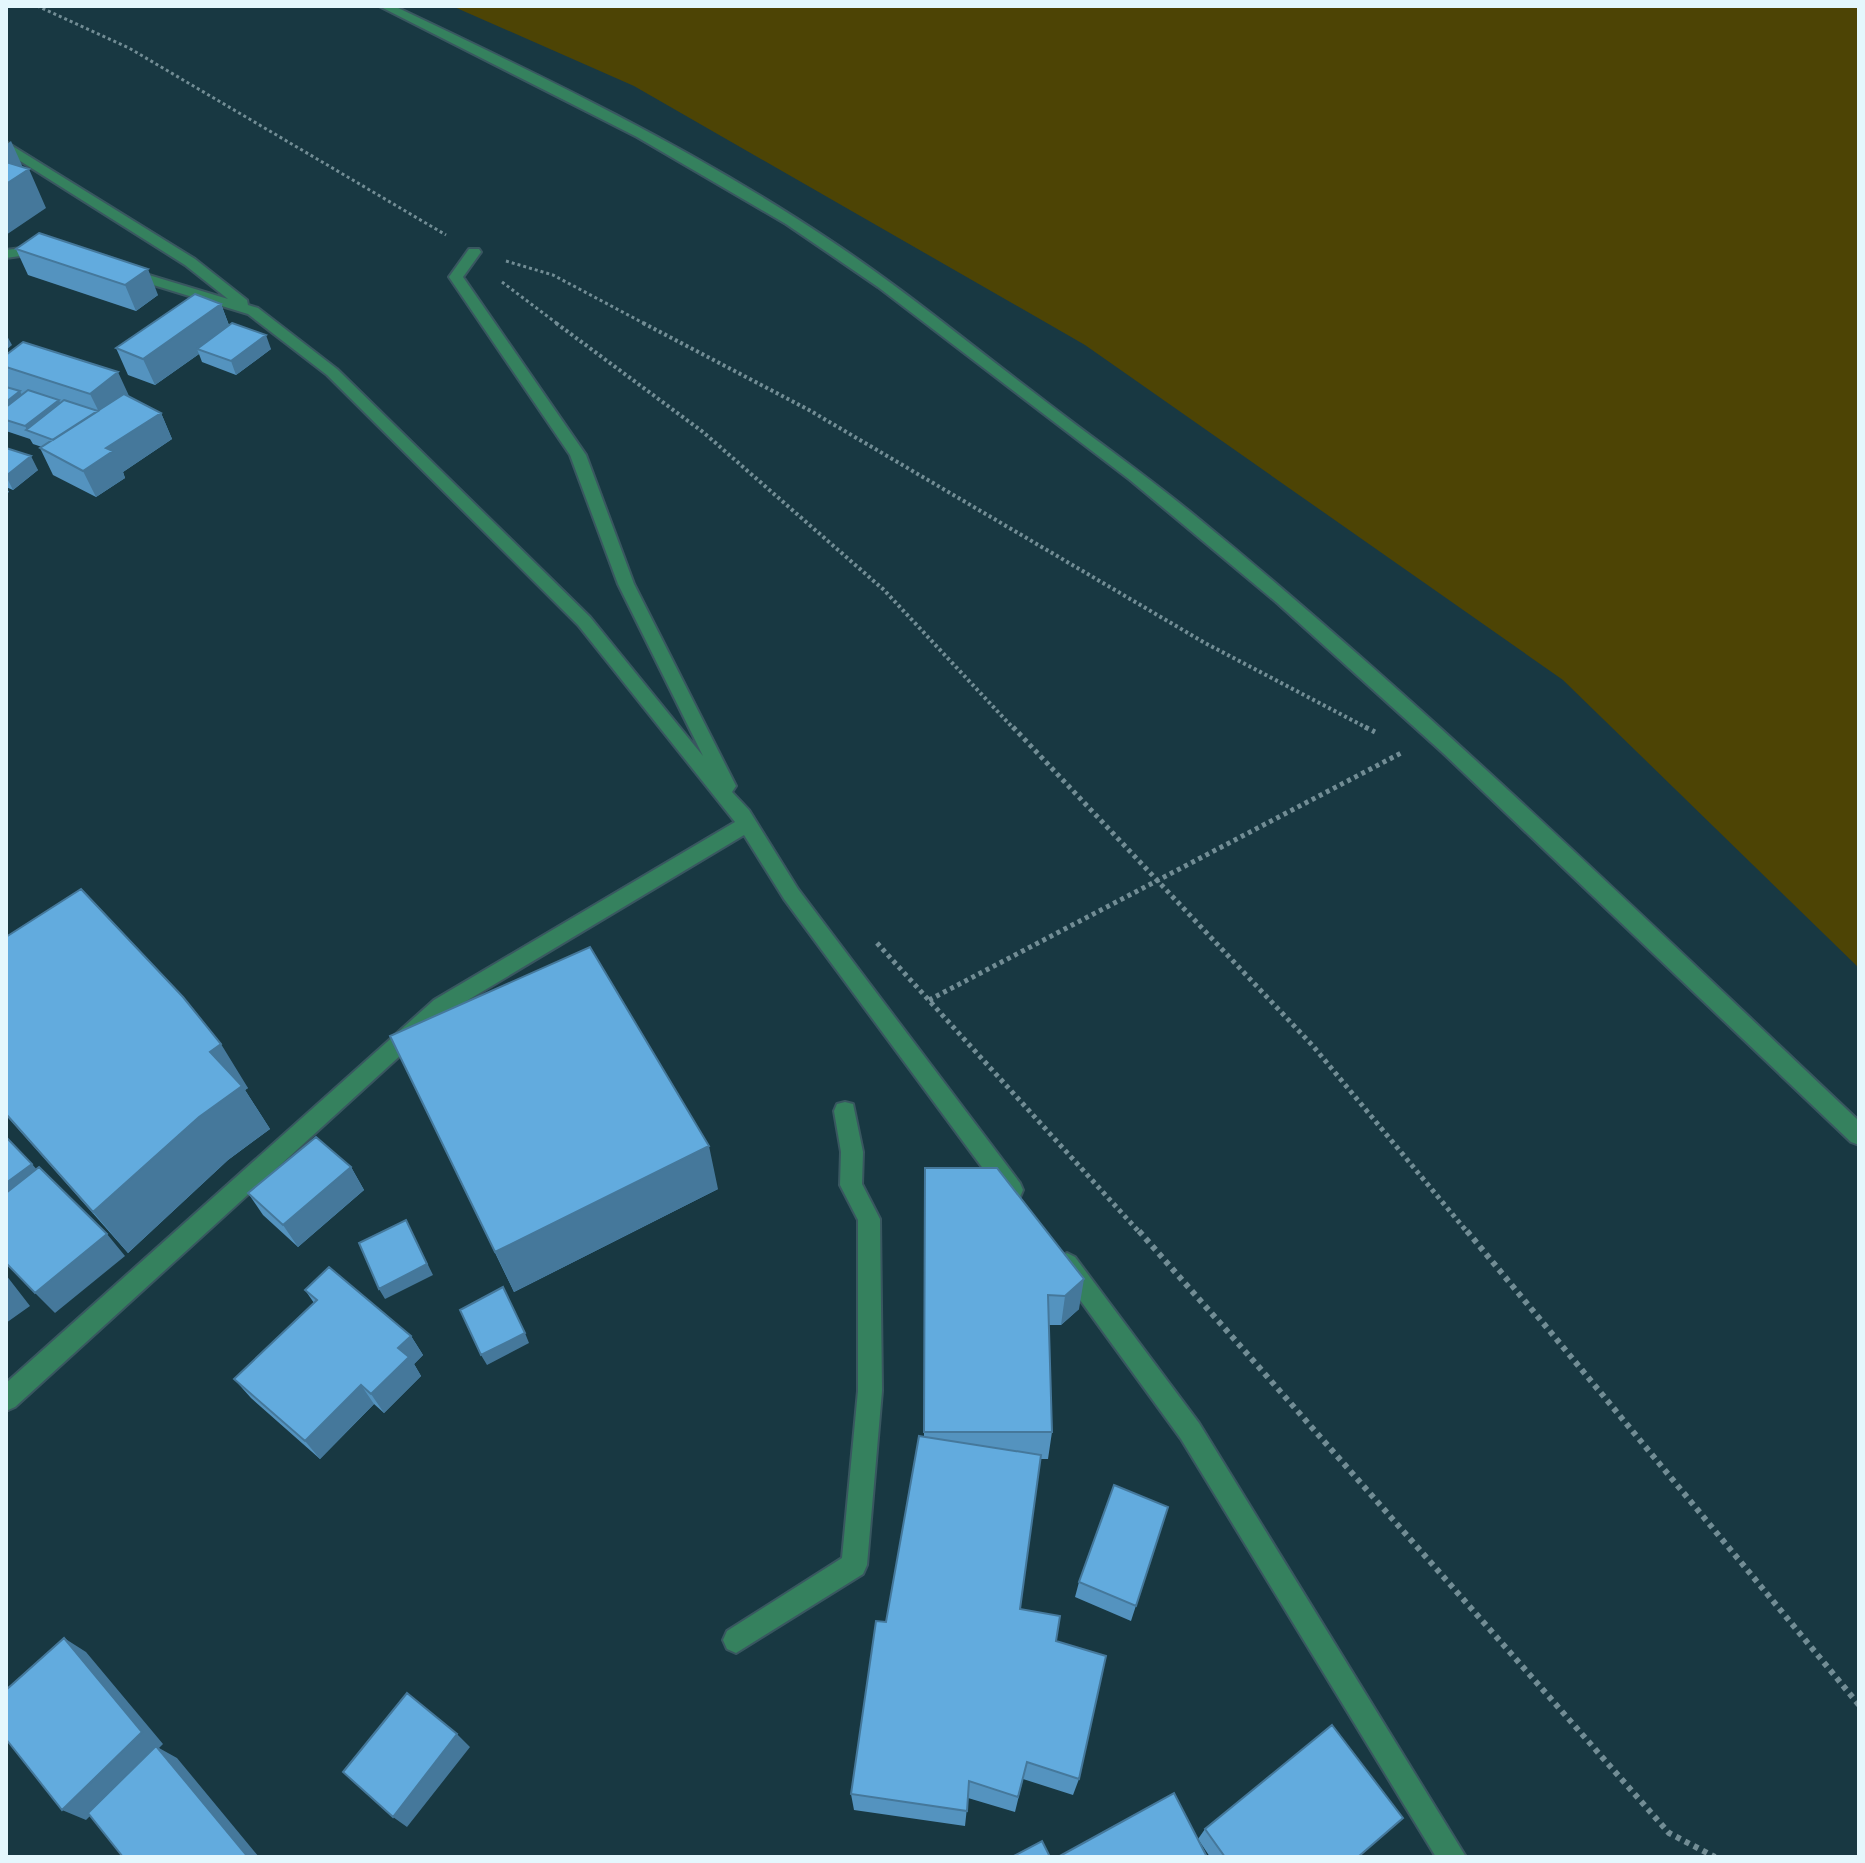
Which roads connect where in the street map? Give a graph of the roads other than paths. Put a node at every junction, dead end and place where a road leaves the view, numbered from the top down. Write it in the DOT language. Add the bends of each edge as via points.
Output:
graph roads {
  1 [pos="385,6"];
  2 [pos="6,146"];
  3 [pos="53,252"];
  4 [pos="474,252"];
  5 [pos="6,254"];
  6 [pos="110,268"];
  7 [pos="253,311"];
  8 [pos="747,824"];
  9 [pos="845,1111"];
  10 [pos="1859,1135"];
  11 [pos="1021,1201"];
  12 [pos="1058,1252"];
  13 [pos="6,1399"];
  14 [pos="736,1640"];
  15 [pos="1452,1857"];
  1 -- 10 [label="street" via="540,80 794,222 1193,522 1417,719"];
  2 -- 7 [label="street" via="190,262"];
  3 -- 5 [label="street" via="39,248"];
  4 -- 8 [label="street" via="456,277 578,455 626,584"];
  6 -- 7 [label="street"];
  7 -- 8 [label="street" via="332,372 584,621"];
  8 -- 11 [label="street" via="791,894"];
  8 -- 13 [label="street" via="441,1006"];
  9 -- 14 [label="street" via="851,1185 869,1219 870,1391 854,1565"];
  12 -- 15 [label="street" via="1190,1431"];
}
